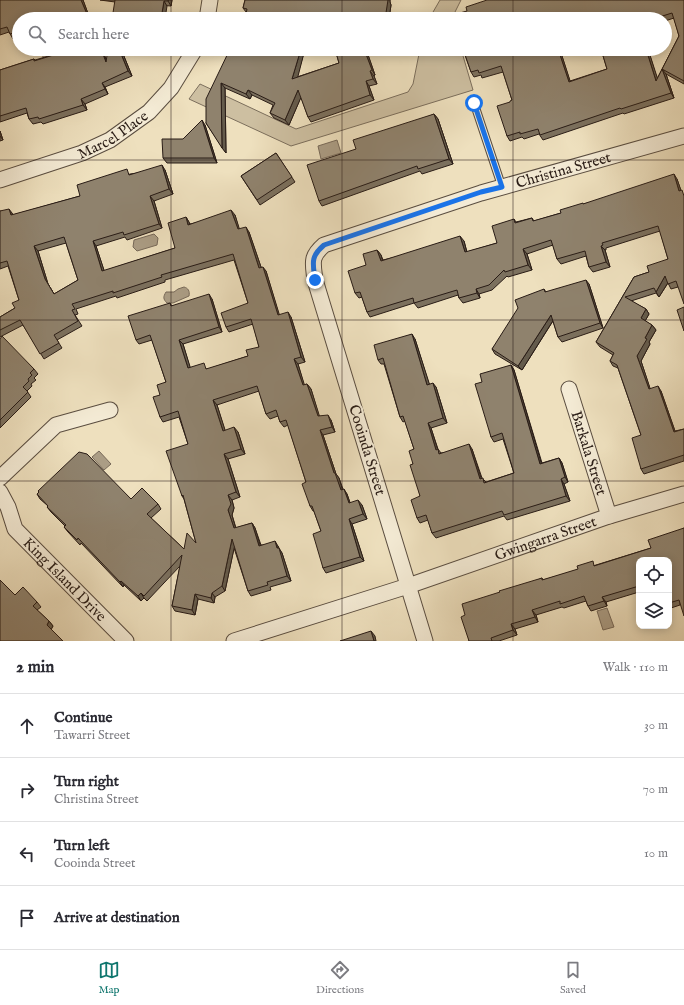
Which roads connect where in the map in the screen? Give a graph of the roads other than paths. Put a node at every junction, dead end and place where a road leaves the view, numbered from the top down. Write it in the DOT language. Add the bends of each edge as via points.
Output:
graph roads {
  1 [pos="210,0"];
  2 [pos="207,12"];
  3 [pos="191,56"];
  4 [pos="474,103"];
  5 [pos="684,136"];
  6 [pos="0,180"];
  7 [pos="502,187"];
  8 [pos="313,259"];
  9 [pos="568,389"];
  10 [pos="110,410"];
  11 [pos="0,478"];
  12 [pos="0,492"];
  13 [pos="684,494"];
  14 [pos="608,516"];
  15 [pos="408,586"];
  16 [pos="126,641"];
  17 [pos="234,641"];
  18 [pos="425,641"];
  1 -- 2 [label="street"];
  3 -- 6 [label="street, Marcel Place" via="171,88 149,112 110,140 82,153"];
  4 -- 7 [label="lane"];
  5 -- 7 [label="street, Christina Street"];
  7 -- 8 [label="street, Christina Street" via="324,245"];
  8 -- 15 [label="street, Cooinda Street" via="315,280"];
  9 -- 14 [label="street, Barkala Street"];
  10 -- 11 [label="street" via="56,425"];
  12 -- 16 [label="street, King Island Drive" via="15,529"];
  13 -- 14 [label="street, Gwingarra Street"];
  14 -- 15 [label="street, Gwingarra Street"];
  15 -- 17 [label="street"];
  15 -- 18 [label="street, Cooinda Street"];
}
